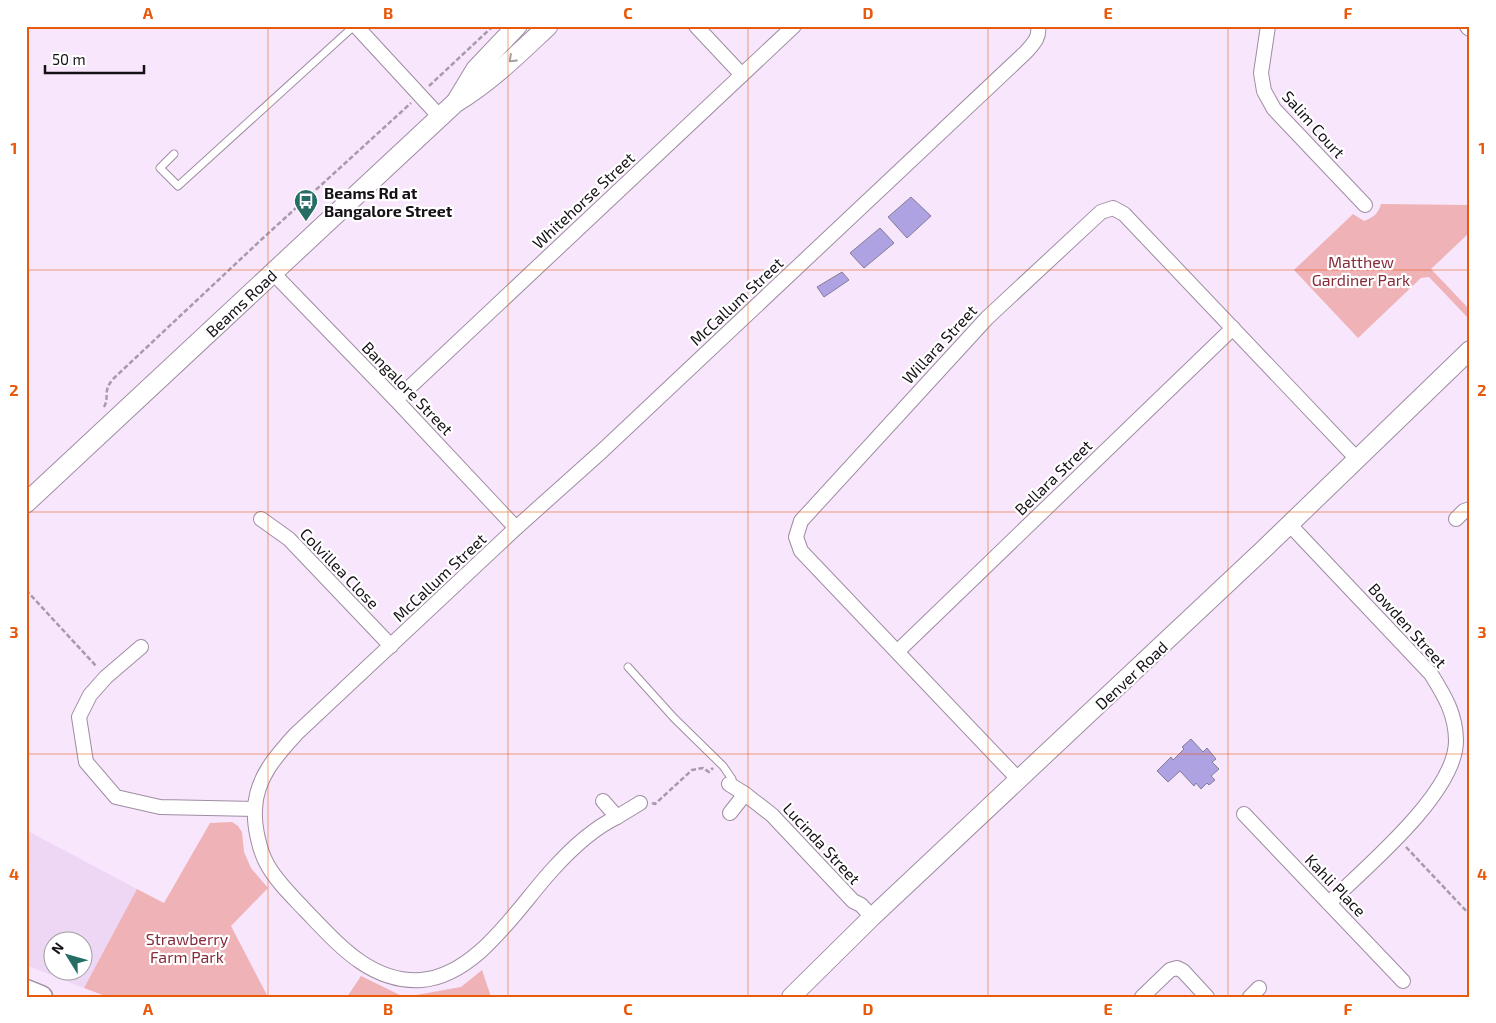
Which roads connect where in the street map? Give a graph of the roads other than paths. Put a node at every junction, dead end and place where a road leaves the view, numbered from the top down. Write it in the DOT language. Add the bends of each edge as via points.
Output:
graph roads {
  1 [pos="355,26"];
  2 [pos="517,26"];
  3 [pos="548,26"];
  4 [pos="696,26"];
  5 [pos="794,26"];
  6 [pos="1038,26"];
  7 [pos="1268,26"];
  8 [pos="742,75"];
  9 [pos="455,103"];
  10 [pos="440,117"];
  11 [pos="174,154"];
  12 [pos="1365,204"];
  13 [pos="273,273"];
  14 [pos="1233,328"];
  15 [pos="1470,350"];
  16 [pos="396,400"];
  17 [pos="1358,460"];
  18 [pos="26,503"];
  19 [pos="1470,509"];
  20 [pos="261,519"];
  21 [pos="1456,519"];
  22 [pos="1290,524"];
  23 [pos="516,528"];
  24 [pos="141,646"];
  25 [pos="391,646"];
  26 [pos="898,651"];
  27 [pos="628,668"];
  28 [pos="727,778"];
  29 [pos="1019,780"];
  30 [pos="745,794"];
  31 [pos="603,801"];
  32 [pos="640,803"];
  33 [pos="255,809"];
  34 [pos="730,813"];
  35 [pos="1244,814"];
  36 [pos="618,817"];
  37 [pos="1329,903"];
  38 [pos="872,917"];
  39 [pos="1403,981"];
  40 [pos="26,991"];
  41 [pos="41,997"];
  42 [pos="790,997"];
  43 [pos="1142,997"];
  44 [pos="1207,997"];
  1 -- 10 [label="street"];
  1 -- 11 [label="lane" via="178,186 160,168"];
  2 -- 9 [label="main road, Beams Road" via="476,70"];
  3 -- 9 [label="main road, Beams Road, one-way" via="492,78"];
  4 -- 8 [label="street"];
  5 -- 8 [label="street, Whitehorse Street"];
  6 -- 23 [label="street, McCallum Street" via="1037,40 1026,52"];
  7 -- 12 [label="street, Salim Court" via="1261,73 1264,91 1274,109"];
  8 -- 16 [label="street, Whitehorse Street"];
  9 -- 10 [label="main road, Beams Road"];
  10 -- 13 [label="main road, Beams Road"];
  13 -- 16 [label="street, Bangalore Street"];
  13 -- 18 [label="main road, Beams Road"];
  14 -- 17 [label="street, Willara Street"];
  14 -- 26 [label="street, Bellara Street"];
  14 -- 26 [label="street, Willara Street" via="1124,214 1113,208 1101,212 986,318 801,521 796,537 801,551"];
  15 -- 17 [label="street, Denver Road"];
  16 -- 23 [label="street, Bangalore Street"];
  17 -- 22 [label="street, Denver Road"];
  19 -- 21 [label="street"];
  20 -- 25 [label="street, Colvillea Close" via="289,539"];
  22 -- 29 [label="street, Denver Road"];
  22 -- 37 [label="street, Bowden Street" via="1431,674 1454,719 1456,742 1449,771 1434,795 1397,837"];
  23 -- 25 [label="street, McCallum Street"];
  24 -- 33 [label="street" via="90,695 80,717 86,762 116,797 160,807"];
  25 -- 33 [label="street, McCallum Street" via="274,758 260,782"];
  26 -- 29 [label="street, Willara Street"];
  27 -- 28 [label="lane" via="722,766"];
  28 -- 30 [label="street, Lucinda Street"];
  29 -- 38 [label="street, Denver Road"];
  30 -- 34 [label="street"];
  30 -- 38 [label="street, Lucinda Street" via="772,815"];
  31 -- 36 [label="street"];
  32 -- 36 [label="street, McCallum Street"];
  33 -- 36 [label="street, McCallum Street" via="259,846 267,864 292,896 352,957 381,974 414,980 445,974 473,958 578,843 602,824"];
  35 -- 37 [label="street, Kahli Place"];
  37 -- 39 [label="street, Kahli Place"];
  38 -- 42 [label="street, Denver Road"];
  40 -- 41 [label="highway"];
  43 -- 44 [label="street" via="1170,970 1177,968 1183,970"];
}
